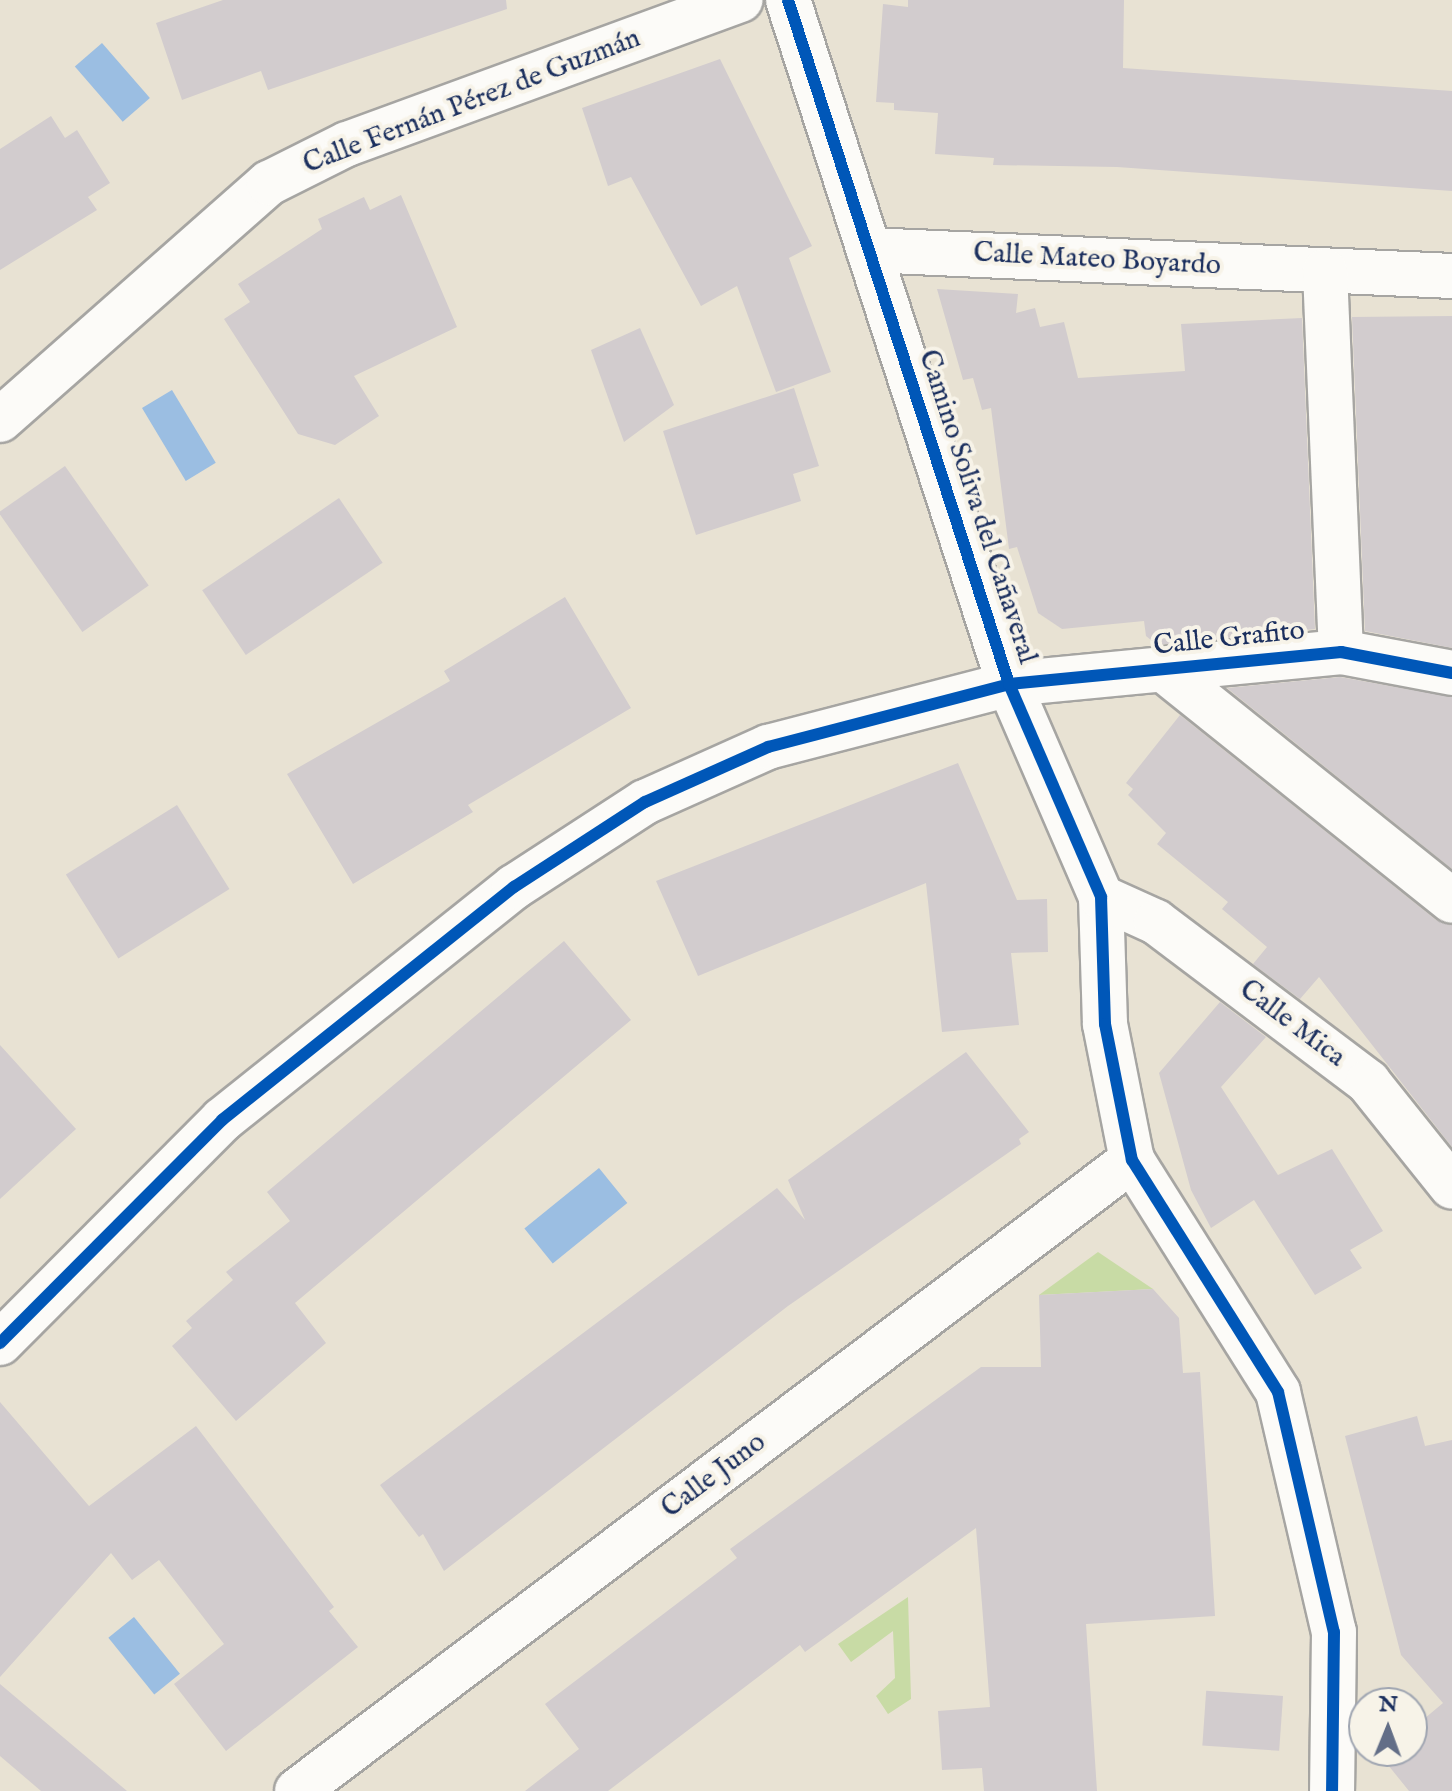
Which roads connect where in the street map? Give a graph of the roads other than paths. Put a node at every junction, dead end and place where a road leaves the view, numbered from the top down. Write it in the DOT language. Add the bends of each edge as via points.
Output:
graph roads {
  1 [pos="741,0"];
  2 [pos="788,0"];
  3 [pos="869,250"];
  4 [pos="1325,271"];
  5 [pos="1452,276"];
  6 [pos="0,420"];
  7 [pos="1341,652"];
  8 [pos="1164,670"];
  9 [pos="1452,673"];
  10 [pos="1009,684"];
  11 [pos="1101,897"];
  12 [pos="1452,901"];
  13 [pos="1132,1160"];
  14 [pos="1452,1187"];
  15 [pos="0,1343"];
  16 [pos="297,1791"];
  17 [pos="1332,1791"];
  1 -- 6 [label="street, Calle Fernán Pérez de Guzmán" via="347,144 269,183"];
  2 -- 3 [label="street, Camino Soliva del Cañaveral"];
  3 -- 4 [label="street, Calle Mateo Boyardo"];
  3 -- 10 [label="street, Camino Soliva del Cañaveral"];
  4 -- 5 [label="street, Calle Mateo Boyardo"];
  4 -- 7 [label="street"];
  7 -- 8 [label="street, Calle Grafito"];
  7 -- 9 [label="street, Calle Grafito"];
  8 -- 10 [label="street, Calle Grafito"];
  8 -- 12 [label="street"];
  10 -- 11 [label="street, Camino Soliva del Cañaveral"];
  10 -- 15 [label="street, Calle Grafito" via="768,747 645,802 514,887 222,1120"];
  11 -- 13 [label="street, Camino Soliva del Cañaveral" via="1105,1024"];
  11 -- 14 [label="street, Calle Mica" via="1156,922 1368,1082"];
  13 -- 16 [label="street, Calle Juno"];
  13 -- 17 [label="street, Camino Soliva del Cañaveral" via="1278,1392 1334,1632"];
}
